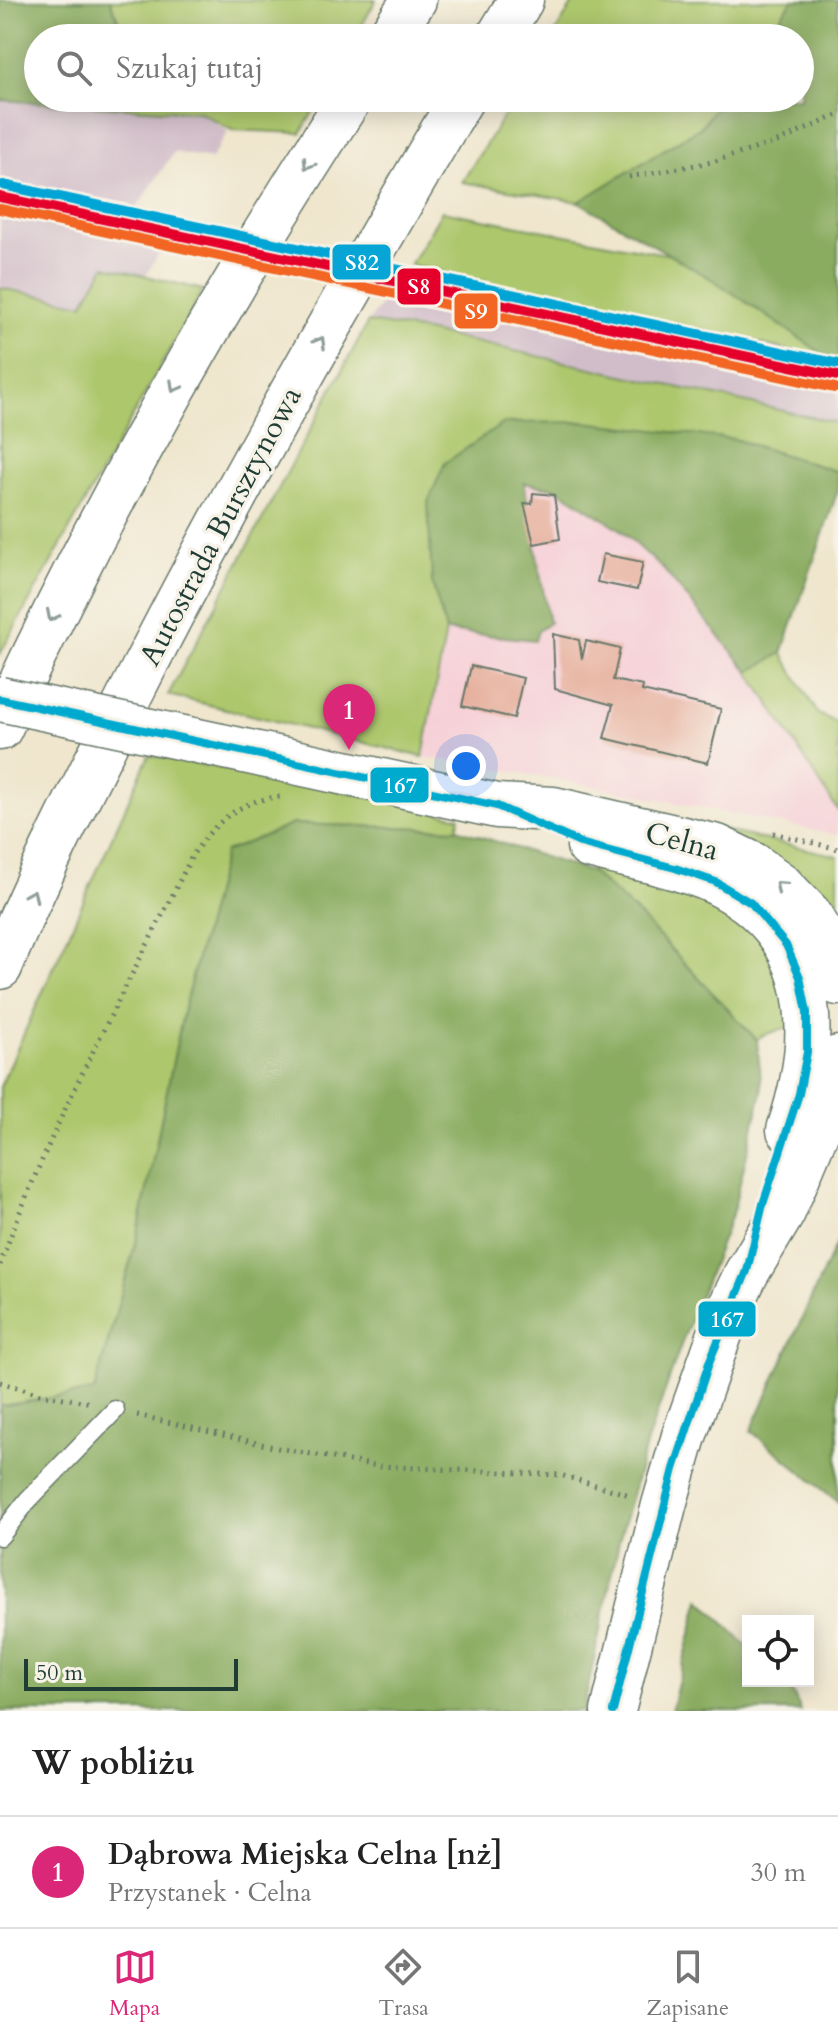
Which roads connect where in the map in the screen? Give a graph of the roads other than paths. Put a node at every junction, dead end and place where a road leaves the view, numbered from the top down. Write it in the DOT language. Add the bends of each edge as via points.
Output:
graph roads {
  1 [pos="414,0"];
  2 [pos="521,0"];
  3 [pos="398,24"];
  4 [pos="506,24"];
  5 [pos="341,112"];
  6 [pos="454,112"];
  7 [pos="0,699"];
  8 [pos="0,728"];
  9 [pos="825,958"];
  10 [pos="0,967"];
  11 [pos="838,1058"];
  12 [pos="746,1274"];
  13 [pos="115,1410"];
  14 [pos="0,1536"];
  15 [pos="613,1711"];
  1 -- 3 [label="main road"];
  2 -- 4 [label="main road"];
  5 -- 8 [label="main road, one-way" via="148,434"];
  10 -- 6 [label="main road, Autostrada Bursztynowa, one-way" via="172,612 277,416"];
  7 -- 9 [label="main road, Celna, bridge" via="497,806 553,809 717,847 780,884 809,914"];
  9 -- 12 [label="main road, Celna" via="806,991 804,1075"];
  11 -- 12 [label="main road" via="821,1121 783,1212"];
  12 -- 15 [label="main road" via="684,1436"];
  13 -- 14 [label="lane"];
}
